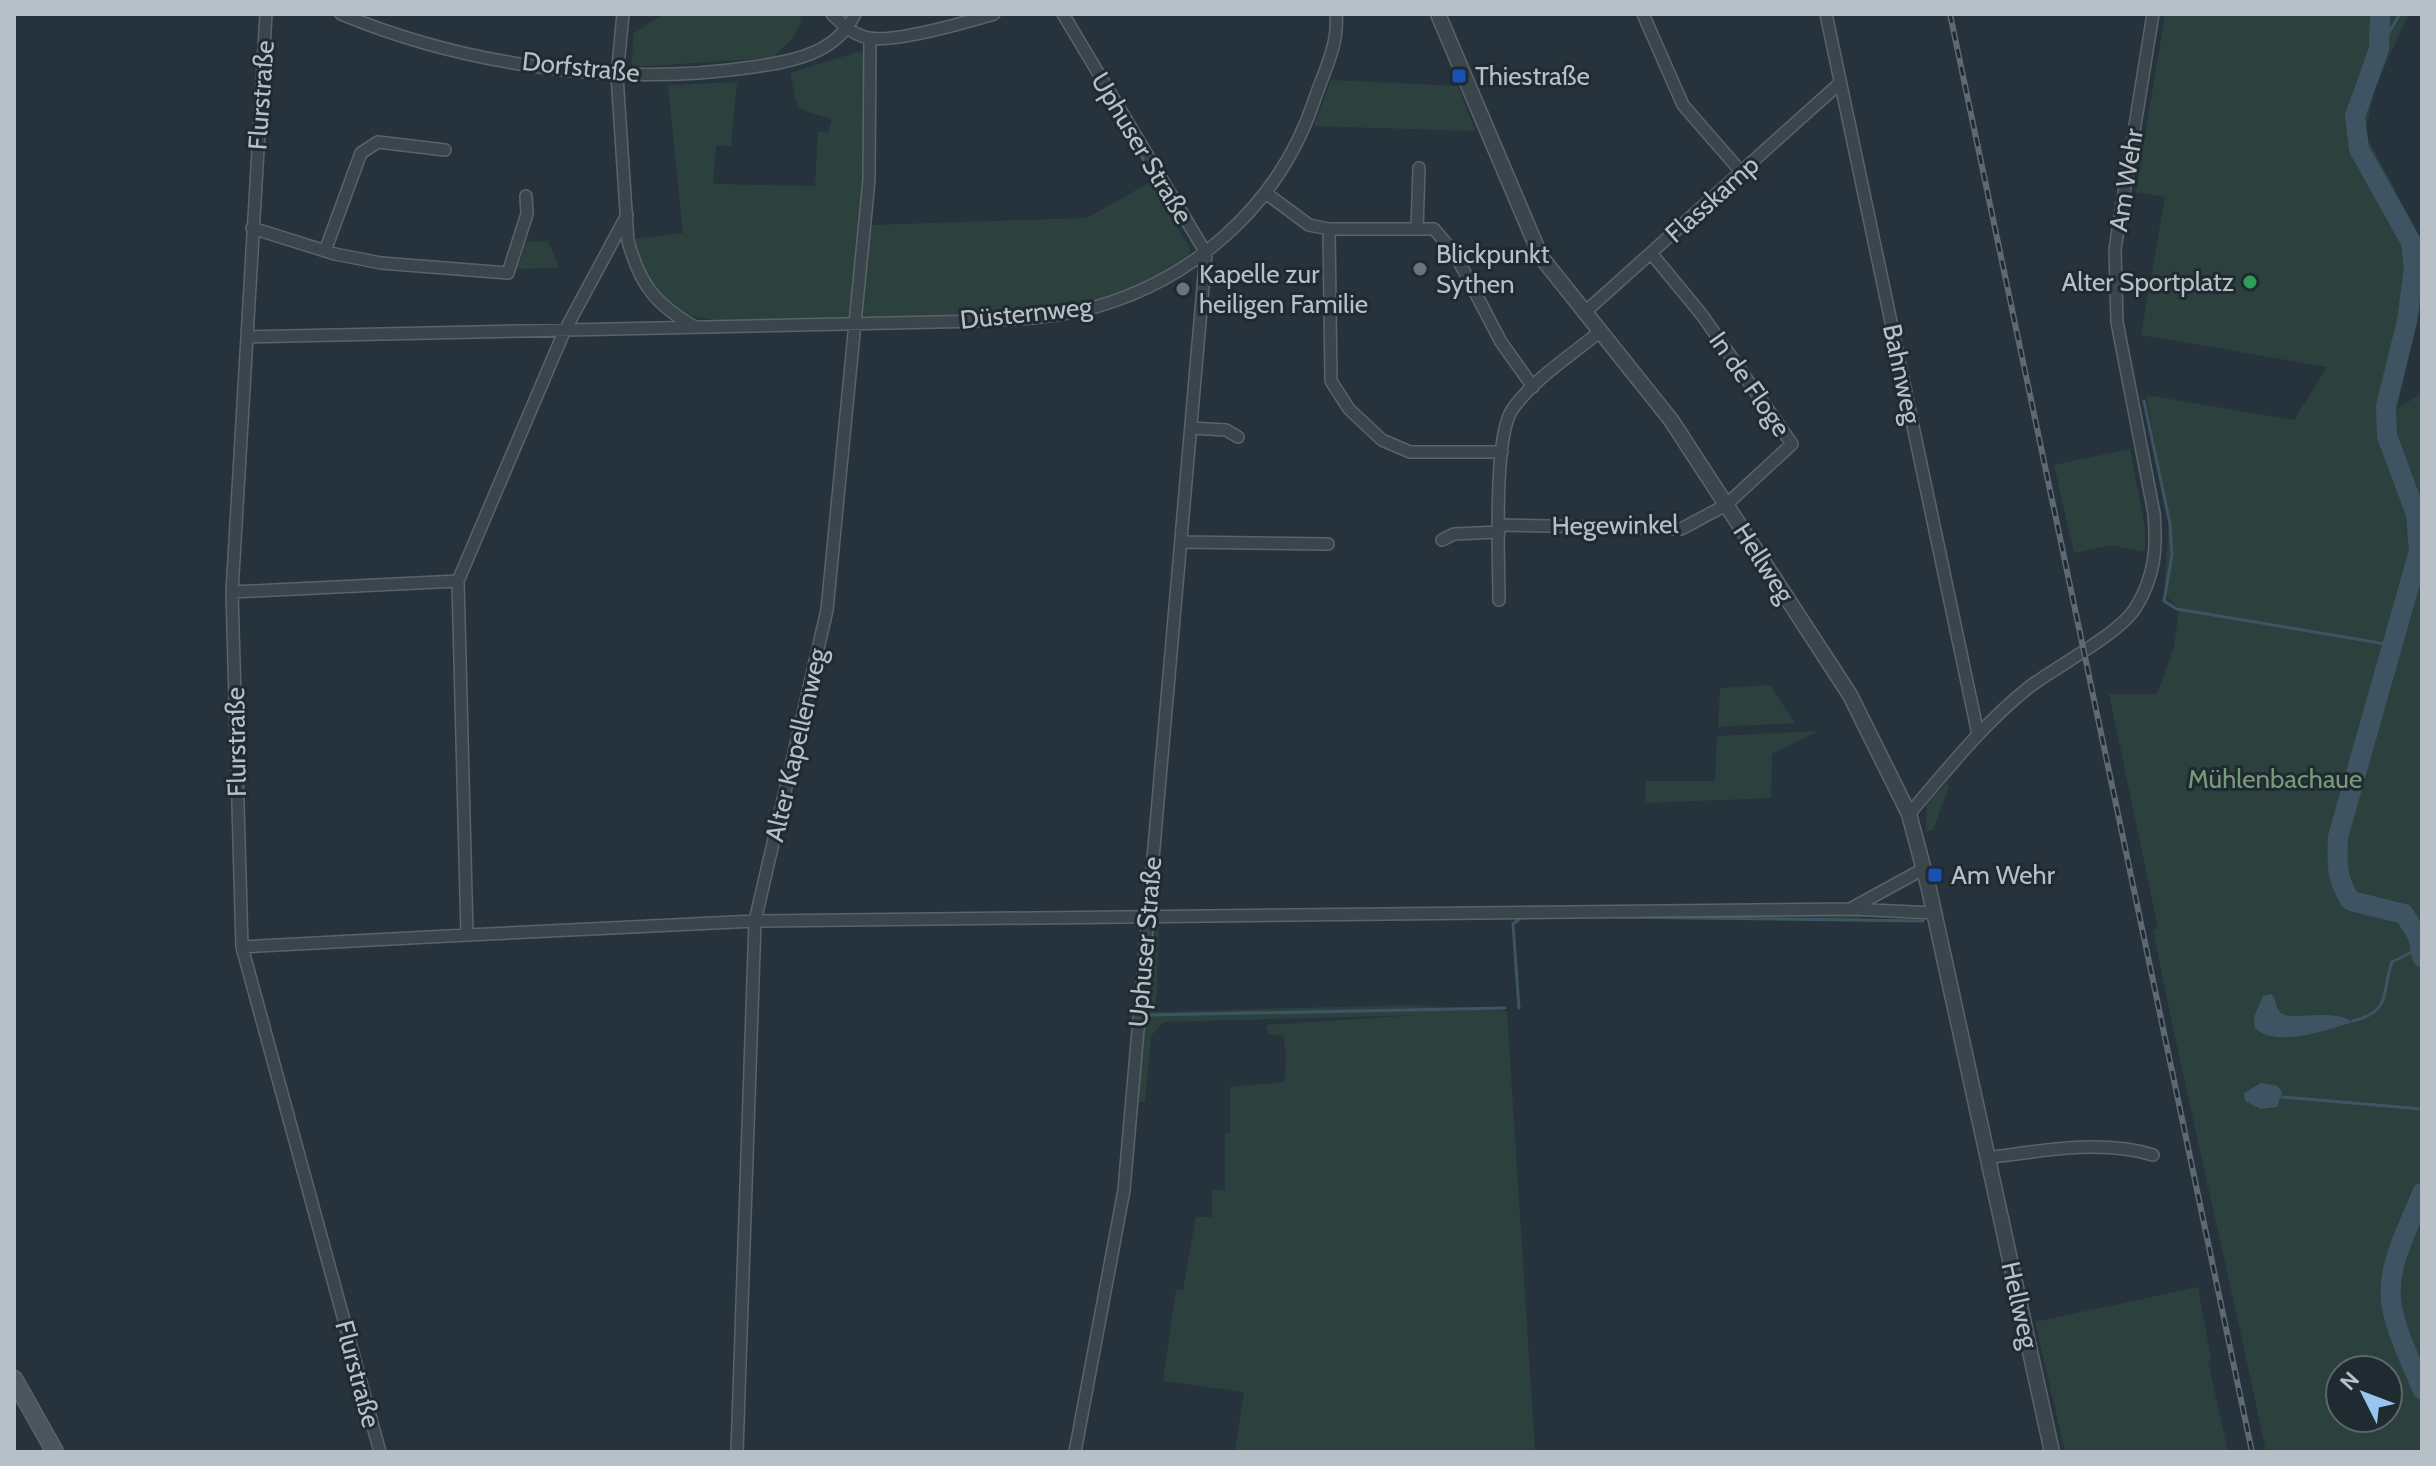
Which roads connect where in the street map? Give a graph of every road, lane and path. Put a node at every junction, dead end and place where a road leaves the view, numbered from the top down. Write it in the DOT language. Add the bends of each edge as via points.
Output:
graph roads {
  1 [pos="266,14"];
  2 [pos="341,14"];
  3 [pos="623,14"];
  4 [pos="832,14"];
  5 [pos="855,14"];
  6 [pos="994,14"];
  7 [pos="1063,14"];
  8 [pos="1336,14"];
  9 [pos="1438,14"];
  10 [pos="1643,14"];
  11 [pos="1826,14"];
  12 [pos="2153,14"];
  13 [pos="848,30"];
  14 [pos="870,39"];
  15 [pos="617,76"];
  16 [pos="1840,83"];
  17 [pos="445,150"];
  18 [pos="1419,168"];
  19 [pos="1742,173"];
  20 [pos="1267,194"];
  21 [pos="526,196"];
  22 [pos="627,215"];
  23 [pos="252,228"];
  24 [pos="1329,229"];
  25 [pos="1417,229"];
  26 [pos="325,251"];
  27 [pos="1206,253"];
  28 [pos="1651,253"];
  29 [pos="1584,313"];
  30 [pos="855,323"];
  31 [pos="696,328"];
  32 [pos="564,332"];
  33 [pos="1599,332"];
  34 [pos="247,337"];
  35 [pos="1533,387"];
  36 [pos="1191,428"];
  37 [pos="1238,437"];
  38 [pos="1502,452"];
  39 [pos="1726,505"];
  40 [pos="1499,528"];
  41 [pos="1442,540"];
  42 [pos="1181,542"];
  43 [pos="1328,544"];
  44 [pos="458,581"];
  45 [pos="232,592"];
  46 [pos="1499,600"];
  47 [pos="1978,734"];
  48 [pos="1909,814"];
  49 [pos="1925,868"];
  50 [pos="1852,909"];
  51 [pos="1934,913"];
  52 [pos="1147,918"];
  53 [pos="755,921"];
  54 [pos="467,935"];
  55 [pos="242,947"];
  56 [pos="2153,1155"];
  57 [pos="1987,1158"];
  58 [pos="14,1379"];
  59 [pos="55,1452"];
  60 [pos="380,1452"];
  61 [pos="737,1452"];
  62 [pos="1075,1452"];
  63 [pos="2052,1452"];
  1 -- 23 [label="street, Flurstraße"];
  2 -- 15 [label="street, Dorfstraße" via="461,52"];
  3 -- 15 [label="street"];
  4 -- 13 [label="street"];
  5 -- 13 [label="street"];
  6 -- 14 [label="street" via="948,28"];
  7 -- 27 [label="street, Uphuser Straße"];
  8 -- 20 [label="street, Düsternweg" via="1338,36 1309,116"];
  9 -- 29 [label="street, Hellweg" via="1541,257"];
  10 -- 19 [label="street" via="1683,105"];
  11 -- 16 [label="street, Bahnweg"];
  12 -- 47 [label="street, Am Wehr" via="2115,249 2117,322 2154,513 2152,575 2122,624 2027,689"];
  13 -- 14 [label="street"];
  13 -- 15 [label="street, Dorfstraße" via="815,53 792,60 705,74"];
  14 -- 30 [label="street, Alter Kapellenweg" via="869,180"];
  15 -- 22 [label="street"];
  16 -- 19 [label="street, Flasskamp"];
  16 -- 47 [label="street, Bahnweg"];
  17 -- 26 [label="street" via="378,142 361,153"];
  18 -- 25 [label="street"];
  19 -- 28 [label="street, Flasskamp"];
  20 -- 24 [label="street" via="1309,225"];
  20 -- 27 [label="street, Düsternweg"];
  21 -- 26 [label="street" via="527,214 508,273 390,264"];
  22 -- 31 [label="street" via="634,264 648,288 660,305"];
  22 -- 32 [label="street"];
  23 -- 26 [label="street"];
  23 -- 34 [label="street, Flurstraße"];
  24 -- 25 [label="street"];
  24 -- 38 [label="street" via="1331,381 1349,409 1382,440 1410,452"];
  25 -- 35 [label="street" via="1434,229 1455,254 1501,342"];
  27 -- 30 [label="street, Düsternweg" via="1139,292 1077,311 983,321"];
  27 -- 36 [label="street, Uphuser Straße"];
  28 -- 29 [label="street, Flasskamp"];
  28 -- 39 [label="street, In de Floge" via="1702,315 1792,444"];
  29 -- 33 [label="street, Hellweg"];
  30 -- 31 [label="street, Düsternweg"];
  30 -- 53 [label="street, Alter Kapellenweg" via="827,610"];
  31 -- 32 [label="street, Düsternweg"];
  32 -- 34 [label="street, Düsternweg"];
  32 -- 44 [label="street"];
  33 -- 35 [label="street"];
  33 -- 39 [label="street, Hellweg" via="1671,420"];
  34 -- 45 [label="street, Flurstraße"];
  35 -- 38 [label="street" via="1510,412"];
  36 -- 37 [label="street" via="1226,430"];
  36 -- 42 [label="street, Uphuser Straße"];
  38 -- 40 [label="street"];
  39 -- 40 [label="street, Hegewinkel" via="1681,529"];
  39 -- 48 [label="street, Hellweg" via="1850,695"];
  40 -- 41 [label="street, Hegewinkel"];
  40 -- 46 [label="street"];
  42 -- 43 [label="street"];
  42 -- 52 [label="street, Uphuser Straße"];
  44 -- 45 [label="street"];
  44 -- 54 [label="street"];
  45 -- 55 [label="street, Flurstraße"];
  47 -- 48 [label="street, Am Wehr"];
  48 -- 49 [label="street, Hellweg"];
  49 -- 50 [label="street"];
  49 -- 51 [label="street, Hellweg"];
  50 -- 51 [label="street"];
  50 -- 52 [label="street"];
  51 -- 57 [label="street, Hellweg"];
  52 -- 53 [label="street"];
  52 -- 62 [label="street, Uphuser Straße" via="1124,1190"];
  53 -- 54 [label="street"];
  53 -- 61 [label="street, Alter Kapellenweg"];
  54 -- 55 [label="street"];
  55 -- 60 [label="street, Flurstraße"];
  56 -- 57 [label="street" via="2136,1149 2050,1150"];
  57 -- 63 [label="street, Hellweg"];
  58 -- 59 [label="main road"];
}
